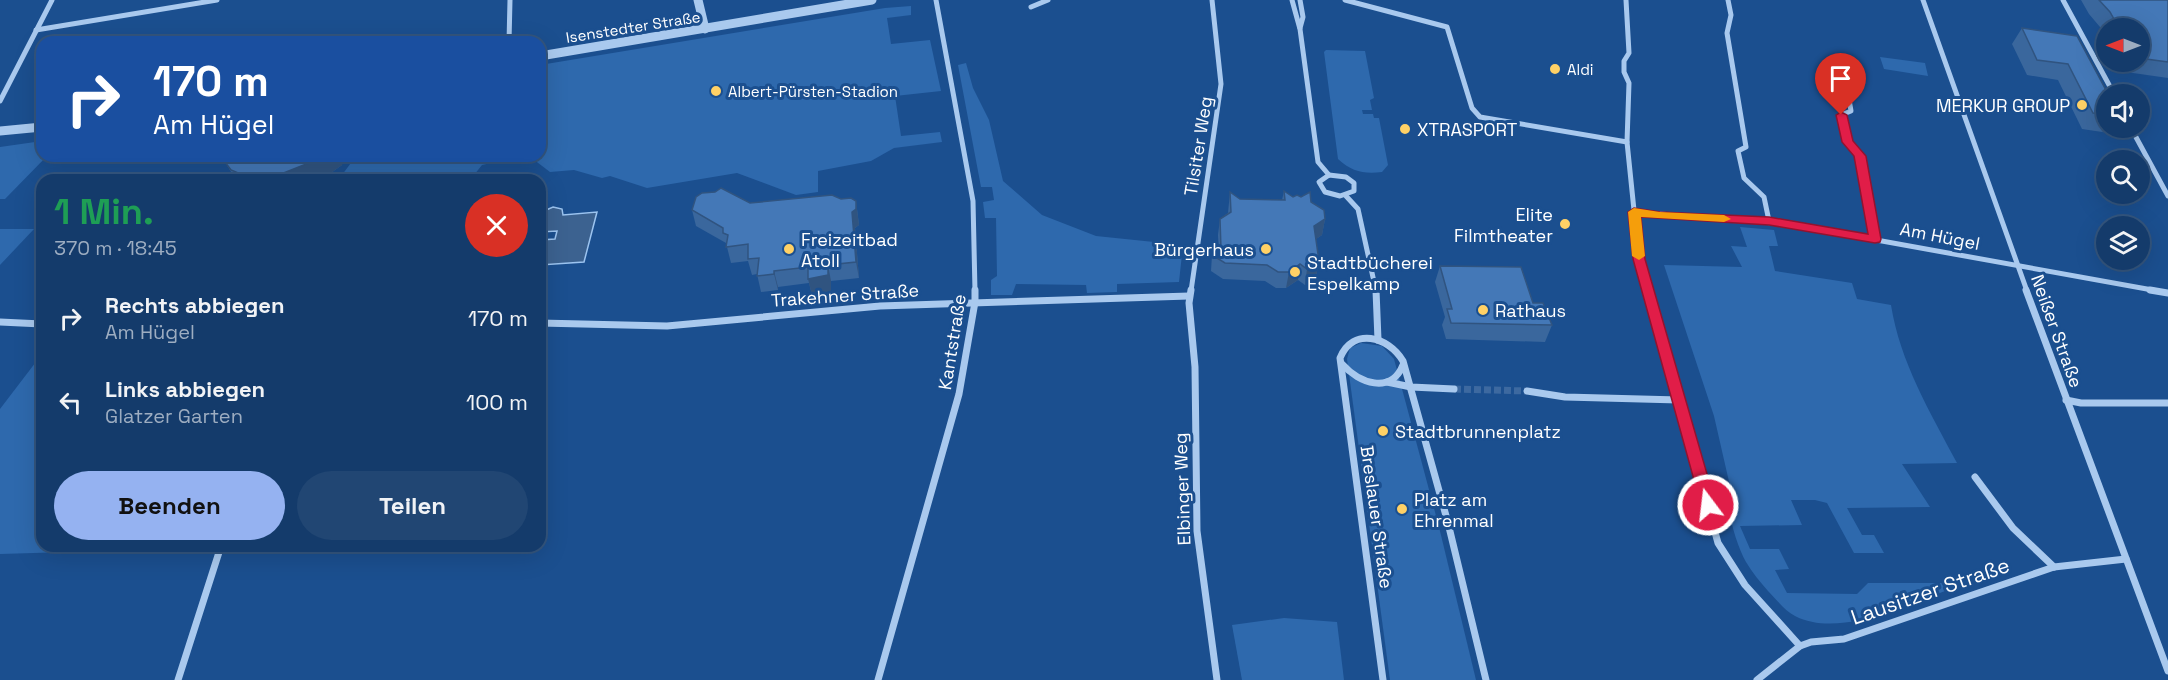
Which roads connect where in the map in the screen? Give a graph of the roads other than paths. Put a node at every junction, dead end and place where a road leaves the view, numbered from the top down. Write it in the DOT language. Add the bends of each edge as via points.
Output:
graph roads {
  1 [pos="52,0"];
  2 [pos="216,0"];
  3 [pos="510,0"];
  4 [pos="698,0"];
  5 [pos="872,0"];
  6 [pos="936,0"];
  7 [pos="1048,0"];
  8 [pos="1212,0"];
  9 [pos="1292,0"];
  10 [pos="1300,0"];
  11 [pos="1345,0"];
  12 [pos="1626,0"];
  13 [pos="1728,0"];
  14 [pos="1923,0"];
  15 [pos="2063,0"];
  16 [pos="1031,7"];
  17 [pos="705,29"];
  18 [pos="1300,29"];
  19 [pos="36,30"];
  20 [pos="509,36"];
  21 [pos="546,55"];
  22 [pos="1842,59"];
  23 [pos="2109,84"];
  24 [pos="0,101"];
  25 [pos="36,127"];
  26 [pos="0,131"];
  27 [pos="2136,138"];
  28 [pos="1627,142"];
  29 [pos="1329,175"];
  30 [pos="1346,196"];
  31 [pos="2168,196"];
  32 [pos="1634,212"];
  33 [pos="1769,221"];
  34 [pos="1875,239"];
  35 [pos="2017,266"];
  36 [pos="2168,293"];
  37 [pos="1189,296"];
  38 [pos="975,302"];
  39 [pos="0,322"];
  40 [pos="546,323"];
  41 [pos="36,324"];
  42 [pos="1378,340"];
  43 [pos="1340,358"];
  44 [pos="1403,361"];
  45 [pos="1386,382"];
  46 [pos="1411,387"];
  47 [pos="1454,389"];
  48 [pos="1527,391"];
  49 [pos="1679,400"];
  50 [pos="2066,400"];
  51 [pos="2168,403"];
  52 [pos="1975,477"];
  53 [pos="219,552"];
  54 [pos="2126,559"];
  55 [pos="2054,567"];
  56 [pos="1800,646"];
  57 [pos="2168,671"];
  58 [pos="178,680"];
  59 [pos="879,680"];
  60 [pos="1217,680"];
  61 [pos="1383,680"];
  62 [pos="1486,680"];
  63 [pos="1757,680"];
  1 -- 19 [label="street"];
  2 -- 19 [label="street"];
  3 -- 20 [label="street"];
  4 -- 17 [label="street"];
  5 -- 17 [label="street, Isenstedter Straße"];
  6 -- 38 [label="street, Kantstraße" via="973,201"];
  7 -- 16 [label="street"];
  8 -- 37 [label="street, Tilsiter Weg" via="1221,84"];
  9 -- 18 [label="street"];
  10 -- 18 [label="street"];
  11 -- 28 [label="street" via="1447,27 1472,108 1480,117"];
  12 -- 28 [label="street"];
  13 -- 33 [label="street" via="1731,15 1727,33 1746,147 1738,151 1744,178 1764,197"];
  14 -- 35 [label="street, Neißer Straße"];
  15 -- 23 [label="street"];
  17 -- 21 [label="street, Isenstedter Straße"];
  18 -- 29 [label="street" via="1318,162"];
  19 -- 24 [label="street"];
  22 -- 34 [label="street" via="1851,111 1841,115 1847,142 1860,156"];
  25 -- 26 [label="street"];
  27 -- 31 [label="street"];
  28 -- 32 [label="street"];
  29 -- 30 [label="street" via="1346,177 1354,183 1354,191"];
  29 -- 30 [label="street" via="1319,182 1321,189"];
  30 -- 42 [label="street" via="1358,209 1373,279 1380,326"];
  32 -- 33 [label="street, Am Hügel"];
  32 -- 49 [label="street" via="1639,259"];
  33 -- 34 [label="street, Am Hügel"];
  34 -- 35 [label="street, Am Hügel"];
  35 -- 36 [label="street, Am Hügel"];
  35 -- 50 [label="street, Neißer Straße"];
  37 -- 38 [label="street, Trakehner Straße"];
  37 -- 60 [label="street, Elbinger Weg" via="1195,367 1197,531"];
  38 -- 40 [label="street, Trakehner Straße" via="802,311 668,326"];
  38 -- 59 [label="street, Kantstraße" via="959,394"];
  39 -- 41 [label="street"];
  42 -- 43 [label="street" via="1352,341 1342,349"];
  42 -- 44 [label="street" via="1394,348"];
  43 -- 45 [label="street" via="1356,378"];
  43 -- 61 [label="street, Breslauer Straße"];
  44 -- 45 [label="street" via="1400,374"];
  44 -- 46 [label="street"];
  45 -- 46 [label="street"];
  46 -- 47 [label="street"];
  46 -- 62 [label="street"];
  48 -- 49 [label="street" via="1565,397"];
  49 -- 56 [label="street" via="1718,543 1745,589"];
  50 -- 51 [label="street"];
  50 -- 54 [label="street, Neißer Straße"];
  52 -- 55 [label="street" via="2013,528"];
  53 -- 58 [label="street"];
  54 -- 55 [label="street, Lausitzer Straße"];
  54 -- 57 [label="street, Neißer Straße"];
  55 -- 56 [label="street, Lausitzer Straße" via="1844,639"];
  56 -- 63 [label="street, Lausitzer Straße"];
}
